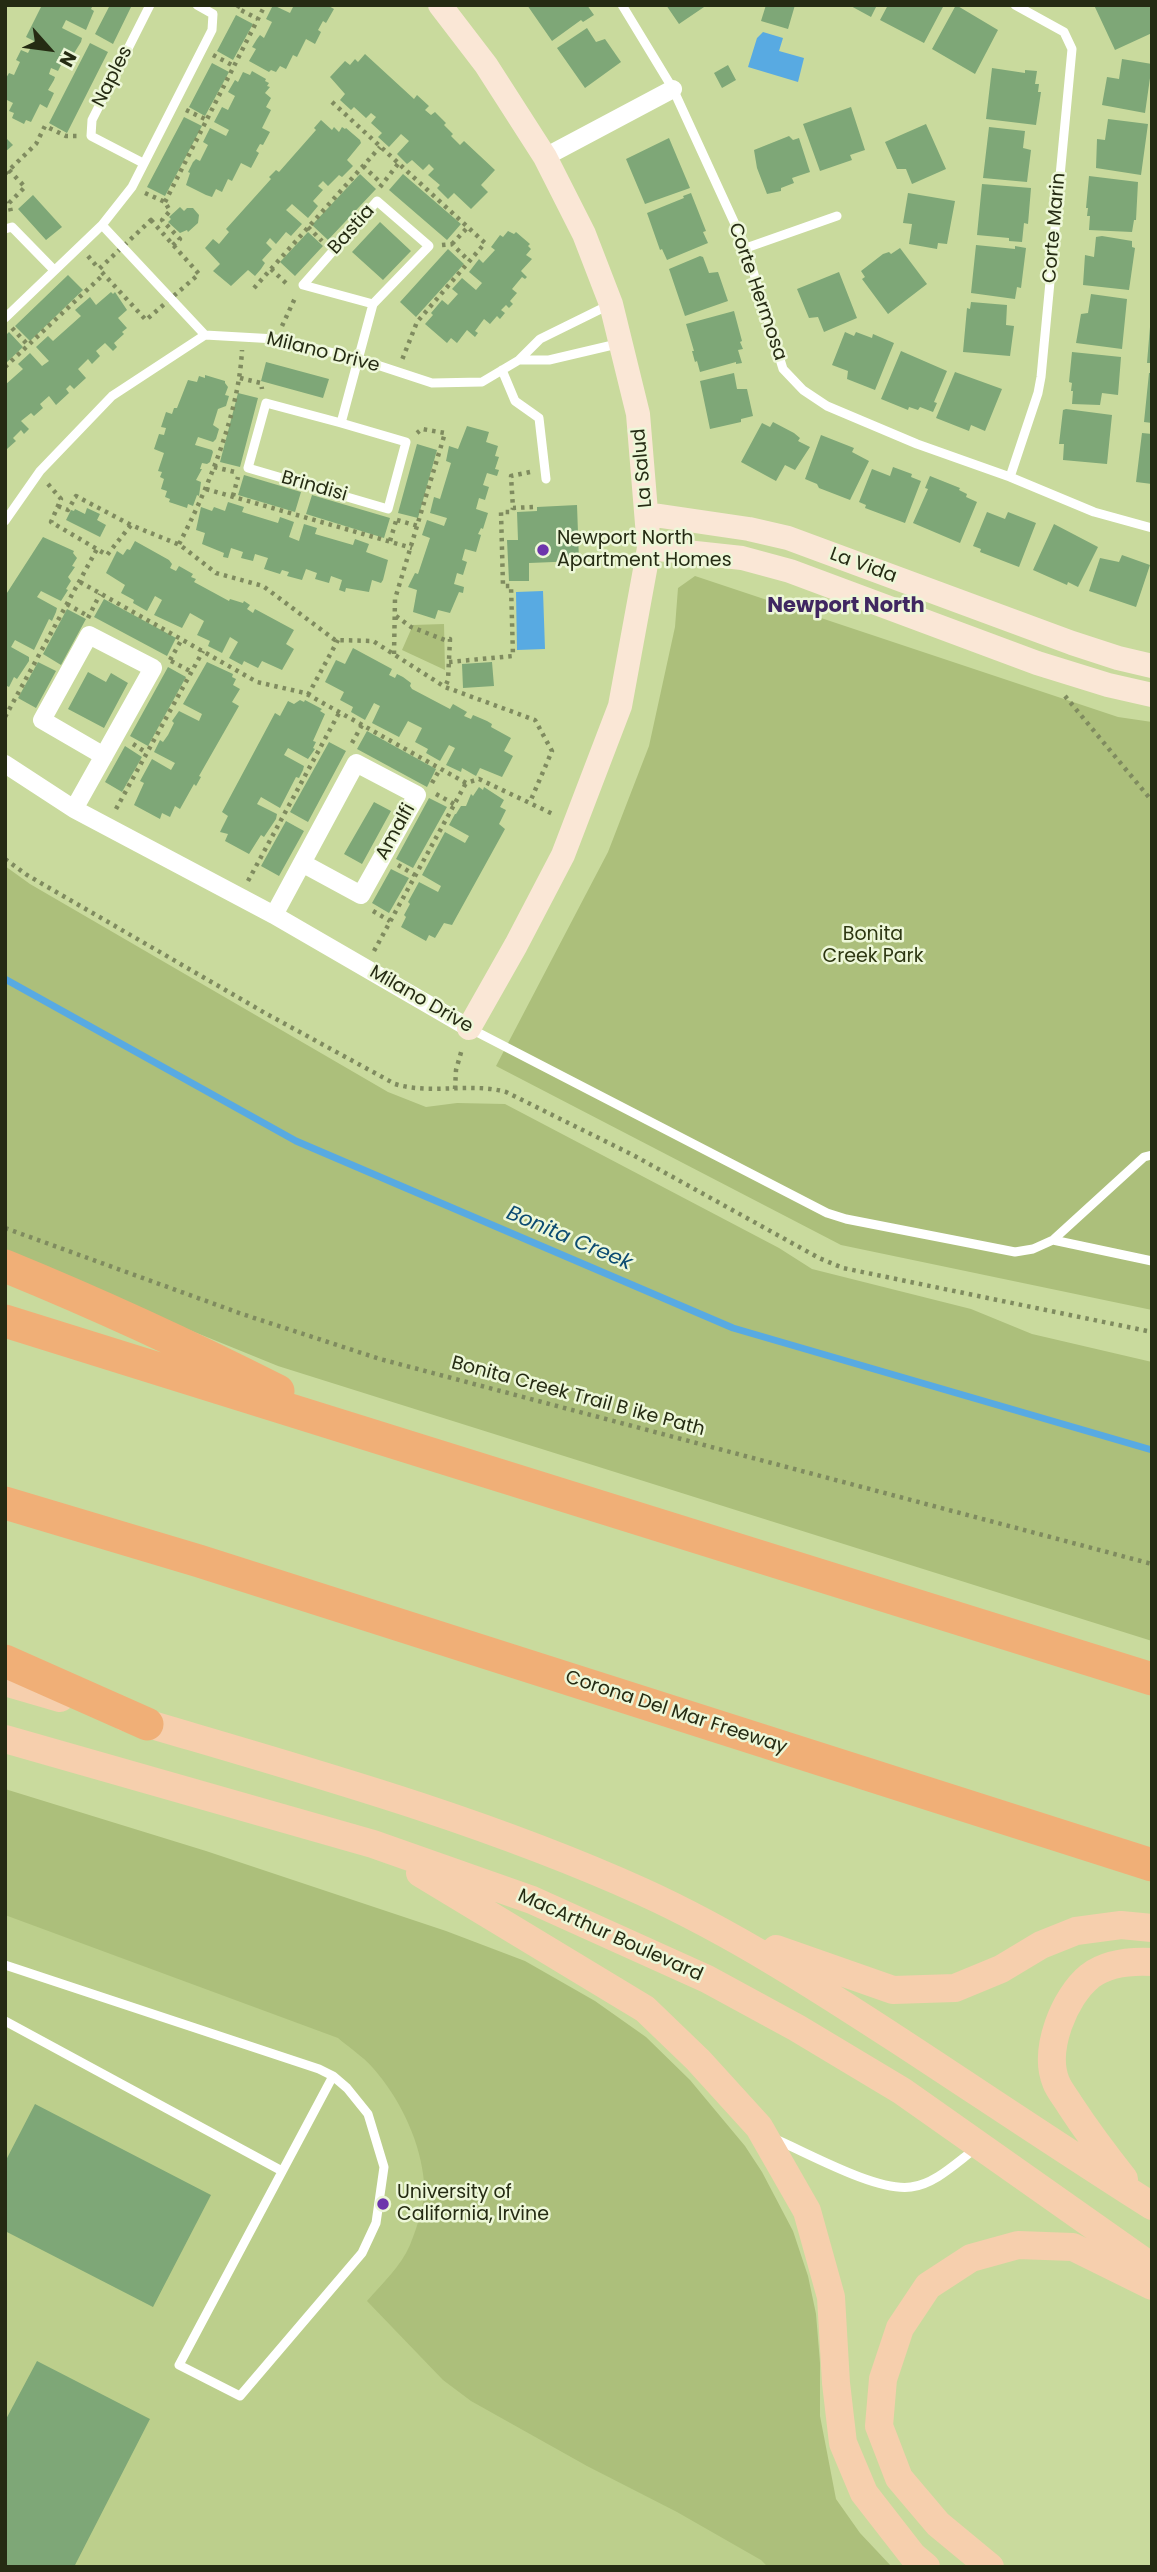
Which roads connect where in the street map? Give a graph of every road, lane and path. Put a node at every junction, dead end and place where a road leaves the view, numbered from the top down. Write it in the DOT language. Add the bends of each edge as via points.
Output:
graph roads {
  1 [pos="150,5"];
  2 [pos="197,5"];
  3 [pos="239,5"];
  4 [pos="265,5"];
  5 [pos="440,5"];
  6 [pos="622,5"];
  7 [pos="1015,5"];
  8 [pos="258,19"];
  9 [pos="673,89"];
  10 [pos="332,102"];
  11 [pos="92,136"];
  12 [pos="380,147"];
  13 [pos="545,157"];
  14 [pos="143,163"];
  15 [pos="399,164"];
  16 [pos="363,166"];
  17 [pos="7,172"];
  18 [pos="381,183"];
  19 [pos="132,187"];
  20 [pos="7,201"];
  21 [pos="166,202"];
  22 [pos="377,202"];
  23 [pos="837,216"];
  24 [pos="102,225"];
  25 [pos="468,227"];
  26 [pos="10,229"];
  27 [pos="452,244"];
  28 [pos="122,246"];
  29 [pos="172,246"];
  30 [pos="429,246"];
  31 [pos="746,248"];
  32 [pos="470,261"];
  33 [pos="271,269"];
  34 [pos="54,270"];
  35 [pos="104,274"];
  36 [pos="254,288"];
  37 [pos="171,299"];
  38 [pos="373,304"];
  39 [pos="611,304"];
  40 [pos="5,320"];
  41 [pos="205,335"];
  42 [pos="243,337"];
  43 [pos="276,338"];
  44 [pos="621,343"];
  45 [pos="28,345"];
  46 [pos="359,359"];
  47 [pos="519,360"];
  48 [pos="5,367"];
  49 [pos="502,370"];
  50 [pos="399,372"];
  51 [pos="240,378"];
  52 [pos="266,404"];
  53 [pos="341,423"];
  54 [pos="406,442"];
  55 [pos="39,472"];
  56 [pos="239,473"];
  57 [pos="545,474"];
  58 [pos="1010,477"];
  59 [pos="206,489"];
  60 [pos="233,496"];
  61 [pos="58,506"];
  62 [pos="513,508"];
  63 [pos="533,512"];
  64 [pos="648,514"];
  65 [pos="396,520"];
  66 [pos="5,521"];
  67 [pos="131,525"];
  68 [pos="1152,528"];
  69 [pos="390,541"];
  70 [pos="179,544"];
  71 [pos="412,548"];
  72 [pos="649,548"];
  73 [pos="97,549"];
  74 [pos="80,582"];
  75 [pos="67,604"];
  76 [pos="88,616"];
  77 [pos="395,616"];
  78 [pos="182,639"];
  79 [pos="338,640"];
  80 [pos="204,651"];
  81 [pos="394,655"];
  82 [pos="170,660"];
  83 [pos="449,662"];
  84 [pos="1152,666"];
  85 [pos="445,687"];
  86 [pos="308,695"];
  87 [pos="1064,695"];
  88 [pos="1152,695"];
  89 [pos="339,713"];
  90 [pos="5,716"];
  91 [pos="104,756"];
  92 [pos="5,764"];
  93 [pos="440,769"];
  94 [pos="466,783"];
  95 [pos="428,790"];
  96 [pos="1152,801"];
  97 [pos="530,802"];
  98 [pos="75,809"];
  99 [pos="575,825"];
  100 [pos="107,826"];
  101 [pos="5,859"];
  102 [pos="302,863"];
  103 [pos="240,897"];
  104 [pos="274,915"];
  105 [pos="365,967"];
  106 [pos="469,1028"];
  107 [pos="455,1089"];
  108 [pos="1152,1155"];
  109 [pos="5,1228"];
  110 [pos="1053,1240"];
  111 [pos="1152,1261"];
  112 [pos="5,1266"];
  113 [pos="5,1321"];
  114 [pos="1152,1332"];
  115 [pos="364,1435"];
  116 [pos="5,1503"];
  117 [pos="5,1520"];
  118 [pos="199,1562"];
  119 [pos="1152,1564"];
  120 [pos="5,1661"];
  121 [pos="1152,1679"];
  122 [pos="5,1682"];
  123 [pos="147,1724"];
  124 [pos="5,1739"];
  125 [pos="373,1844"];
  126 [pos="1152,1865"];
  127 [pos="714,1928"];
  128 [pos="1152,1928"];
  129 [pos="1152,1962"];
  130 [pos="5,1965"];
  131 [pos="5,2021"];
  132 [pos="333,2076"];
  133 [pos="763,2134"];
  134 [pos="979,2146"];
  135 [pos="282,2171"];
  136 [pos="1145,2202"];
  137 [pos="1142,2271"];
  138 [pos="926,2567"];
  139 [pos="990,2567"];
  1 -- 11 [label="lane, Naples" via="92,120"];
  2 -- 14 [label="lane" via="213,14 212,30"];
  3 -- 8 [label="path" via="237,8"];
  4 -- 8 [label="path"];
  5 -- 13 [label="street, La Salud" via="486,65"];
  6 -- 9 [label="lane, Corte Hermosa"];
  7 -- 58 [label="lane, Corte Marin" via="1064,32 1072,49 1041,377"];
  8 -- 21 [label="path"];
  9 -- 13 [label="street"];
  9 -- 31 [label="lane, Corte Hermosa"];
  10 -- 12 [label="path"];
  11 -- 14 [label="lane"];
  11 -- 17 [label="path" via="66,136 45,126 36,144"];
  12 -- 15 [label="path"];
  12 -- 16 [label="path"];
  13 -- 39 [label="street, La Salud" via="584,234"];
  14 -- 19 [label="lane"];
  15 -- 18 [label="path"];
  15 -- 25 [label="path"];
  16 -- 18 [label="path"];
  16 -- 33 [label="path"];
  17 -- 20 [label="path" via="25,187"];
  18 -- 22 [label="path"];
  19 -- 21 [label="path"];
  19 -- 24 [label="lane"];
  20 -- 26 [label="path"];
  21 -- 29 [label="path" via="170,211 162,219 180,239"];
  22 -- 30 [label="lane, Bastia"];
  22 -- 38 [label="lane, Bastia" via="303,285"];
  23 -- 31 [label="lane"];
  24 -- 28 [label="lane"];
  24 -- 34 [label="lane"];
  25 -- 27 [label="path"];
  25 -- 32 [label="path" via="485,243"];
  26 -- 34 [label="lane"];
  27 -- 30 [label="path"];
  27 -- 32 [label="path"];
  28 -- 29 [label="path" via="150,220"];
  28 -- 35 [label="path" via="99,269"];
  28 -- 37 [label="lane"];
  29 -- 37 [label="path" via="199,274"];
  30 -- 38 [label="lane"];
  31 -- 58 [label="lane, Corte Hermosa" via="783,369 803,390 827,406 917,444"];
  32 -- 50 [label="path" via="417,322"];
  33 -- 36 [label="path"];
  33 -- 43 [label="path" via="298,293"];
  34 -- 40 [label="lane"];
  35 -- 37 [label="path" via="146,320"];
  35 -- 45 [label="path"];
  37 -- 41 [label="lane"];
  38 -- 46 [label="lane"];
  39 -- 44 [label="street, La Salud"];
  39 -- 47 [label="lane, Milano Drive" via="540,339"];
  40 -- 45 [label="path"];
  41 -- 42 [label="lane, Milano Drive"];
  41 -- 55 [label="lane" via="112,396"];
  42 -- 43 [label="lane, Milano Drive"];
  42 -- 51 [label="path"];
  43 -- 46 [label="lane, Milano Drive"];
  44 -- 47 [label="lane, Milano Drive" via="549,360"];
  44 -- 64 [label="street, La Salud" via="638,414"];
  45 -- 48 [label="path"];
  46 -- 50 [label="lane, Milano Drive"];
  46 -- 53 [label="lane"];
  47 -- 49 [label="lane, Milano Drive"];
  49 -- 50 [label="lane, Milano Drive" via="482,382 432,383"];
  49 -- 57 [label="lane" via="515,401 539,418"];
  51 -- 52 [label="path" via="261,383"];
  51 -- 59 [label="path"];
  52 -- 53 [label="lane"];
  52 -- 54 [label="lane, Brindisi" via="248,468 388,509"];
  53 -- 54 [label="lane"];
  54 -- 71 [label="path" via="422,429 445,433"];
  55 -- 61 [label="path" via="61,499"];
  55 -- 66 [label="lane"];
  56 -- 60 [label="path"];
  57 -- 62 [label="path" via="511,476"];
  58 -- 68 [label="lane, Corte Hermosa" via="1094,512"];
  59 -- 60 [label="path"];
  59 -- 70 [label="path"];
  60 -- 69 [label="path"];
  61 -- 67 [label="path" via="68,510 76,496"];
  61 -- 73 [label="path" via="51,522"];
  62 -- 63 [label="path" via="533,507"];
  62 -- 83 [label="path" via="501,512 503,586 510,586 513,656"];
  64 -- 72 [label="street, La Salud"];
  64 -- 84 [label="street, La Vida" via="788,538 1072,643"];
  65 -- 69 [label="path"];
  67 -- 70 [label="path"];
  67 -- 73 [label="path" via="107,555"];
  69 -- 71 [label="path"];
  70 -- 79 [label="path" via="216,573 263,586"];
  71 -- 77 [label="path" via="395,599"];
  72 -- 88 [label="street, La Vida" via="742,558 790,571 1037,663"];
  72 -- 99 [label="street, La Salud" via="621,706"];
  73 -- 74 [label="path"];
  74 -- 75 [label="path"];
  74 -- 78 [label="path"];
  75 -- 76 [label="path"];
  75 -- 90 [label="path"];
  77 -- 81 [label="path"];
  77 -- 83 [label="path" via="411,627 450,639"];
  78 -- 80 [label="path"];
  78 -- 82 [label="path"];
  79 -- 81 [label="path" via="373,641"];
  79 -- 86 [label="path"];
  80 -- 86 [label="path" via="257,682"];
  80 -- 100 [label="path"];
  81 -- 85 [label="path"];
  83 -- 85 [label="path"];
  85 -- 97 [label="path" via="535,720 552,751"];
  86 -- 89 [label="path"];
  87 -- 96 [label="path"];
  89 -- 93 [label="path"];
  89 -- 103 [label="path"];
  91 -- 91 [label="street" via="153,668 89,635 42,720"];
  91 -- 98 [label="street"];
  92 -- 98 [label="street, Milano Drive"];
  93 -- 94 [label="path"];
  93 -- 95 [label="path"];
  94 -- 97 [label="path" via="479,779"];
  94 -- 105 [label="path"];
  97 -- 99 [label="path"];
  98 -- 100 [label="street, Milano Drive"];
  99 -- 106 [label="street, La Salud"];
  100 -- 103 [label="street, Milano Drive"];
  101 -- 107 [label="path" via="395,1084 412,1089"];
  102 -- 102 [label="street, Amalfi" via="356,764 417,795 361,895"];
  102 -- 104 [label="street, Amalfi"];
  103 -- 104 [label="street, Milano Drive"];
  104 -- 105 [label="street, Milano Drive"];
  105 -- 106 [label="street, Milano Drive"];
  106 -- 107 [label="path"];
  106 -- 110 [label="lane, Milano Drive" via="846,1219 1015,1251 1033,1250"];
  107 -- 114 [label="path" via="506,1092 844,1268"];
  108 -- 110 [label="lane" via="1144,1157"];
  109 -- 119 [label="path, Bonita Creek Trail B ike Path" via="229,1310 380,1359"];
  110 -- 111 [label="lane"];
  112 -- 115 [label="highway" via="211,1357"];
  113 -- 115 [label="highway"];
  115 -- 121 [label="highway"];
  116 -- 118 [label="highway"];
  117 -- 118 [label="highway"];
  118 -- 126 [label="highway, Corona Del Mar Freeway"];
  120 -- 123 [label="highway"];
  122 -- 123 [label="main road"];
  123 -- 127 [label="main road" via="528,1843"];
  124 -- 125 [label="main road, MacArthur Boulevard"];
  125 -- 133 [label="main road" via="645,2009 698,2060"];
  125 -- 134 [label="main road, MacArthur Boulevard" via="532,1900 708,1979 902,2091"];
  127 -- 128 [label="main road" via="893,1990 955,1988 1076,1931 1121,1925"];
  127 -- 136 [label="main road" via="826,1993"];
  129 -- 136 [label="main road" via="1114,1965 1091,1975 1065,2006 1053,2045 1055,2081 1088,2133"];
  130 -- 132 [label="lane"];
  131 -- 135 [label="lane"];
  132 -- 135 [label="lane"];
  132 -- 135 [label="lane" via="368,2114 384,2166 376,2223 362,2253 240,2396 179,2365"];
  133 -- 134 [label="lane" via="875,2182 913,2188 940,2176"];
  133 -- 138 [label="main road" via="807,2211 831,2297 843,2443 864,2493"];
  134 -- 137 [label="main road, MacArthur Boulevard"];
  137 -- 139 [label="main road" via="1073,2246 1018,2245 971,2258 928,2286 900,2328 883,2379 879,2426 899,2478 939,2524"];
}
